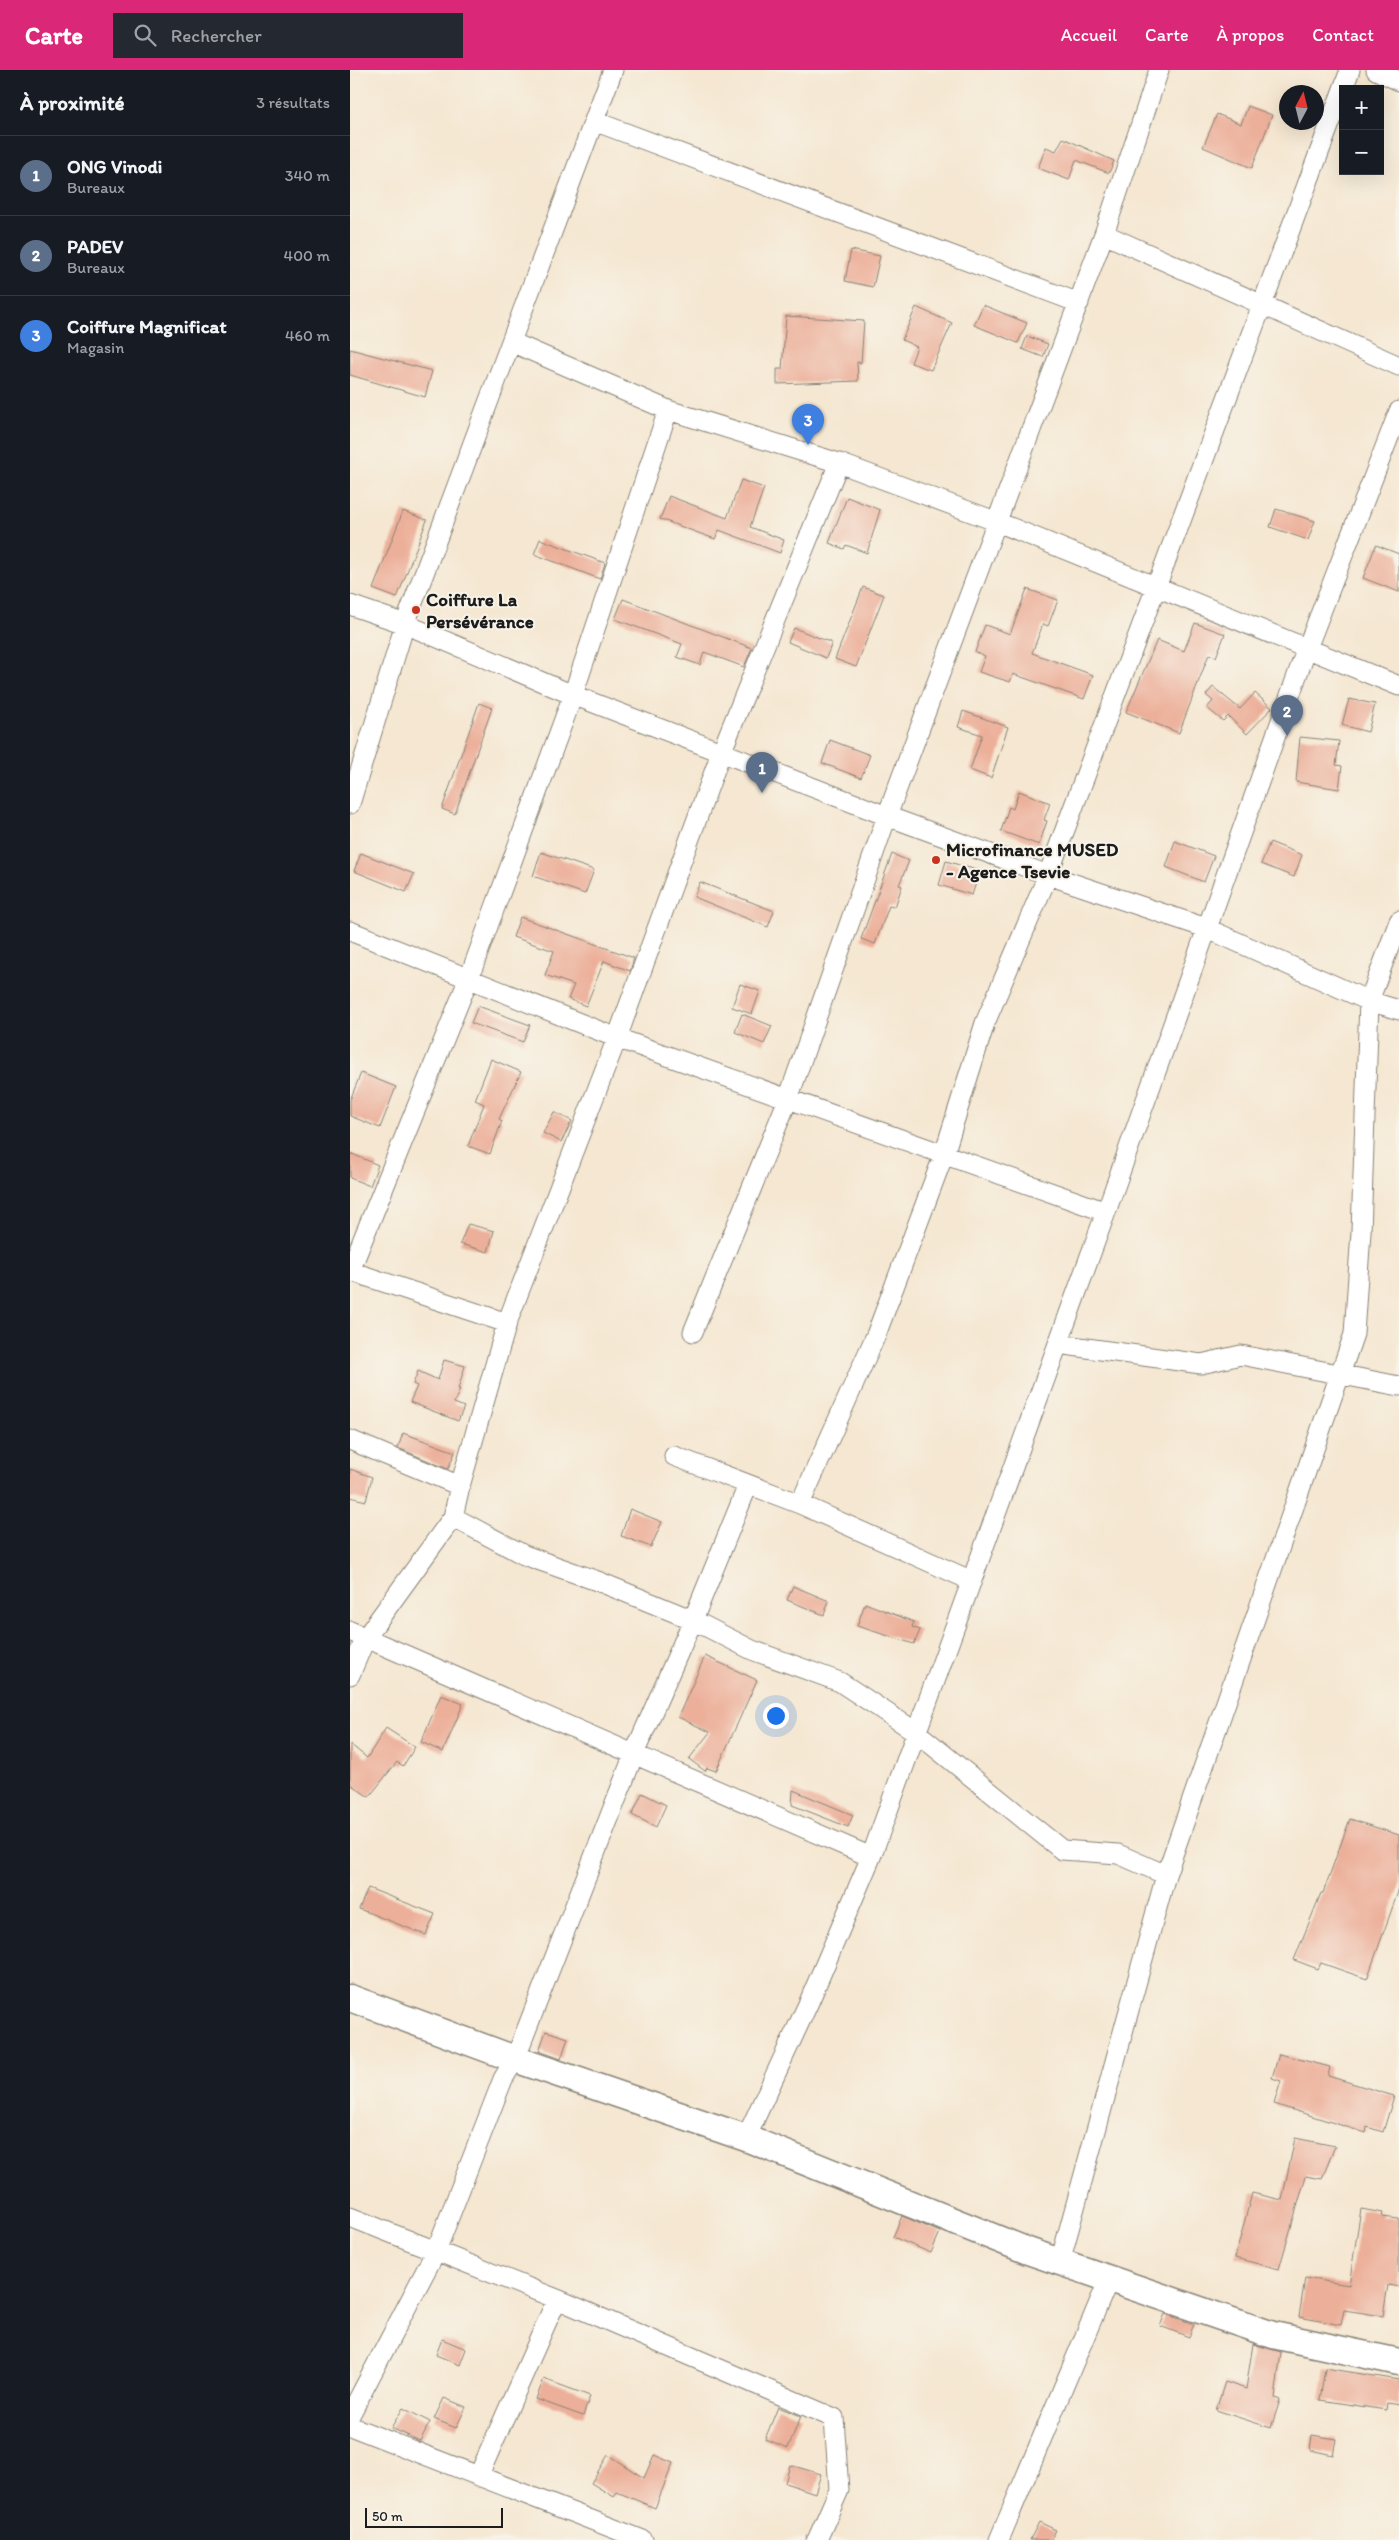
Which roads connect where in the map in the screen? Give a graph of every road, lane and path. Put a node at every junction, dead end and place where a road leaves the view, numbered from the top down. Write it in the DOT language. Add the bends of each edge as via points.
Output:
graph roads {
  1 [pos="613,70"];
  2 [pos="1159,70"];
  3 [pos="1350,70"];
  4 [pos="1376,70"];
  5 [pos="1399,82"];
  6 [pos="1344,85"];
  7 [pos="1339,100"];
  8 [pos="594,121"];
  9 [pos="1104,234"];
  10 [pos="1079,303"];
  11 [pos="1261,306"];
  12 [pos="511,342"];
  13 [pos="1399,366"];
  14 [pos="668,410"];
  15 [pos="1399,412"];
  16 [pos="839,463"];
  17 [pos="995,521"];
  18 [pos="1155,586"];
  19 [pos="350,605"];
  20 [pos="405,624"];
  21 [pos="1307,648"];
  22 [pos="1399,686"];
  23 [pos="573,695"];
  24 [pos="721,753"];
  25 [pos="350,804"];
  26 [pos="887,816"];
  27 [pos="1048,876"];
  28 [pos="1399,921"];
  29 [pos="1206,928"];
  30 [pos="350,931"];
  31 [pos="468,978"];
  32 [pos="1369,1001"];
  33 [pos="1399,1010"];
  34 [pos="617,1038"];
  35 [pos="788,1099"];
  36 [pos="944,1154"];
  37 [pos="1106,1212"];
  38 [pos="350,1271"];
  39 [pos="506,1322"];
  40 [pos="693,1332"];
  41 [pos="1058,1344"];
  42 [pos="1340,1376"];
  43 [pos="1399,1386"];
  44 [pos="350,1440"];
  45 [pos="674,1456"];
  46 [pos="748,1485"];
  47 [pos="460,1486"];
  48 [pos="800,1504"];
  49 [pos="453,1517"];
  50 [pos="972,1581"];
  51 [pos="693,1620"];
  52 [pos="358,1634"];
  53 [pos="350,1675"];
  54 [pos="916,1732"];
  55 [pos="634,1754"];
  56 [pos="871,1857"];
  57 [pos="1166,1875"];
  58 [pos="350,1998"];
  59 [pos="515,2058"];
  60 [pos="746,2138"];
  61 [pos="350,2217"];
  62 [pos="436,2251"];
  63 [pos="1060,2262"];
  64 [pos="1109,2279"];
  65 [pos="557,2299"];
  66 [pos="1399,2362"];
  67 [pos="350,2415"];
  68 [pos="350,2426"];
  69 [pos="478,2477"];
  70 [pos="643,2540"];
  71 [pos="817,2540"];
  72 [pos="999,2540"];
  1 -- 8 [label="street"];
  2 -- 9 [label="street"];
  3 -- 6 [label="street"];
  4 -- 5 [label="street"];
  7 -- 11 [label="street"];
  8 -- 10 [label="street"];
  8 -- 12 [label="street"];
  9 -- 10 [label="street"];
  9 -- 11 [label="street"];
  10 -- 17 [label="street"];
  11 -- 13 [label="street"];
  11 -- 18 [label="street"];
  12 -- 14 [label="street"];
  12 -- 20 [label="street"];
  14 -- 16 [label="street"];
  14 -- 23 [label="street"];
  15 -- 21 [label="street"];
  16 -- 17 [label="street"];
  16 -- 24 [label="street"];
  17 -- 18 [label="street"];
  17 -- 26 [label="street"];
  18 -- 21 [label="street"];
  18 -- 27 [label="street"];
  19 -- 20 [label="street"];
  20 -- 23 [label="street"];
  20 -- 25 [label="street"];
  21 -- 22 [label="street"];
  21 -- 29 [label="street"];
  23 -- 24 [label="street"];
  23 -- 31 [label="street"];
  24 -- 26 [label="street"];
  24 -- 34 [label="street"];
  26 -- 27 [label="street"];
  26 -- 35 [label="street"];
  27 -- 29 [label="street"];
  27 -- 36 [label="street" via="985,1023"];
  28 -- 32 [label="street"];
  29 -- 32 [label="street"];
  29 -- 37 [label="street"];
  30 -- 31 [label="street"];
  31 -- 34 [label="street"];
  31 -- 38 [label="street"];
  32 -- 33 [label="street"];
  32 -- 42 [label="street" via="1354,1334"];
  34 -- 35 [label="street"];
  34 -- 39 [label="street"];
  35 -- 36 [label="street"];
  35 -- 40 [label="street"];
  36 -- 37 [label="street"];
  36 -- 48 [label="street" via="876,1335"];
  37 -- 41 [label="street"];
  38 -- 39 [label="street"];
  39 -- 47 [label="street"];
  41 -- 42 [label="street" via="1201,1364 1241,1355"];
  41 -- 50 [label="street"];
  42 -- 43 [label="street"];
  42 -- 57 [label="street"];
  44 -- 47 [label="street"];
  45 -- 46 [label="street"];
  46 -- 48 [label="street"];
  46 -- 51 [label="street"];
  47 -- 49 [label="street"];
  48 -- 50 [label="street"];
  49 -- 51 [label="street" via="524,1555"];
  49 -- 52 [label="street"];
  50 -- 54 [label="street"];
  51 -- 54 [label="street" via="752,1650 840,1682"];
  51 -- 55 [label="street"];
  52 -- 53 [label="street"];
  52 -- 55 [label="street"];
  54 -- 56 [label="street"];
  54 -- 57 [label="street" via="1062,1850 1118,1854"];
  55 -- 56 [label="street"];
  55 -- 59 [label="street"];
  56 -- 60 [label="street"];
  57 -- 63 [label="street"];
  58 -- 59 [label="street"];
  59 -- 60 [label="street"];
  59 -- 62 [label="street" via="503,2079"];
  60 -- 63 [label="street"];
  61 -- 62 [label="street"];
  62 -- 65 [label="street"];
  62 -- 67 [label="street"];
  63 -- 64 [label="street"];
  64 -- 66 [label="street" via="1273,2335"];
  64 -- 72 [label="street"];
  65 -- 69 [label="street"];
  65 -- 71 [label="street" via="834,2418 839,2490"];
  68 -- 69 [label="street"];
  69 -- 70 [label="street"];
}
